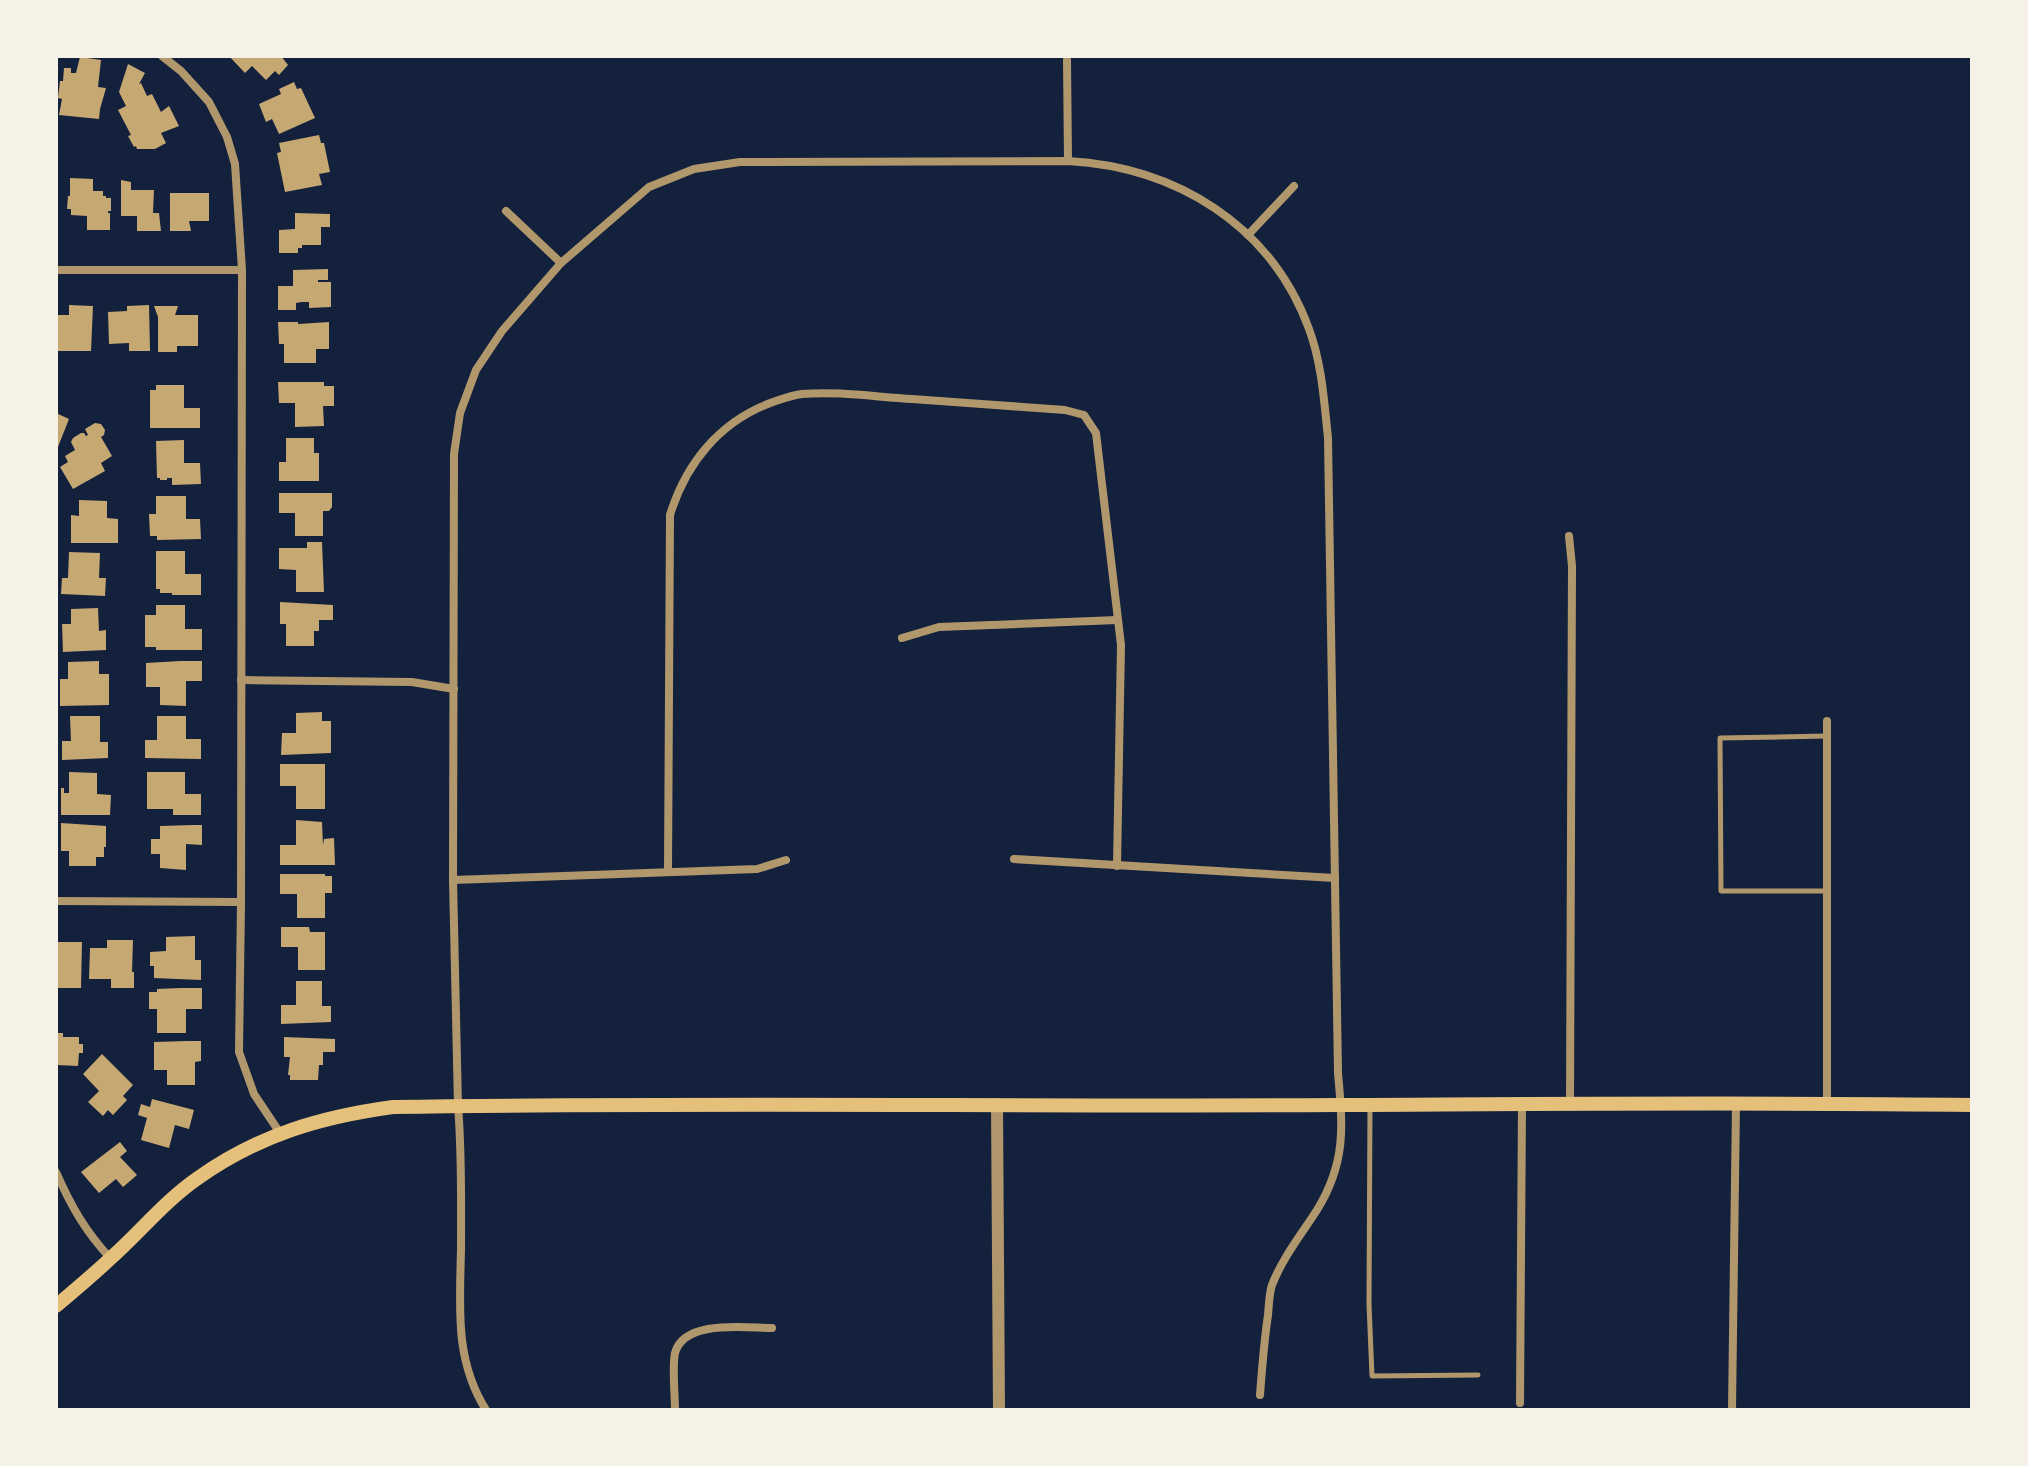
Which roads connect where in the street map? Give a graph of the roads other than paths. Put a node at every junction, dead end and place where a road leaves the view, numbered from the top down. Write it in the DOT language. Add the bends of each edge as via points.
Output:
graph roads {
  1 [pos="162,56"];
  2 [pos="1067,60"];
  3 [pos="1068,161"];
  4 [pos="1294,186"];
  5 [pos="506,211"];
  6 [pos="1248,235"];
  7 [pos="561,263"];
  8 [pos="56,270"];
  9 [pos="242,270"];
  10 [pos="1569,536"];
  11 [pos="1117,620"];
  12 [pos="902,638"];
  13 [pos="241,680"];
  14 [pos="454,689"];
  15 [pos="1827,721"];
  16 [pos="1827,736"];
  17 [pos="1014,859"];
  18 [pos="786,860"];
  19 [pos="1117,866"];
  20 [pos="668,871"];
  21 [pos="1335,878"];
  22 [pos="453,880"];
  23 [pos="1827,891"];
  24 [pos="56,901"];
  25 [pos="241,902"];
  26 [pos="1827,1103"];
  27 [pos="997,1104"];
  28 [pos="1370,1104"];
  29 [pos="1522,1104"];
  30 [pos="1736,1104"];
  31 [pos="1341,1105"];
  32 [pos="1570,1105"];
  33 [pos="1972,1105"];
  34 [pos="458,1106"];
  35 [pos="280,1133"];
  36 [pos="56,1172"];
  37 [pos="111,1259"];
  38 [pos="56,1306"];
  39 [pos="772,1328"];
  40 [pos="1478,1375"];
  41 [pos="1260,1395"];
  42 [pos="1520,1403"];
  43 [pos="486,1410"];
  44 [pos="675,1410"];
  45 [pos="999,1410"];
  46 [pos="1732,1410"];
  1 -- 9 [label="street" via="197,87 227,137 235,164"];
  2 -- 3 [label="street"];
  3 -- 6 [label="street" via="1117,166 1165,180 1209,204"];
  3 -- 7 [label="street" via="709,165 649,187"];
  4 -- 6 [label="street"];
  5 -- 7 [label="street"];
  6 -- 21 [label="street" via="1298,304 1315,347 1323,389"];
  7 -- 14 [label="street" via="488,350 460,413 454,454"];
  8 -- 9 [label="street"];
  9 -- 13 [label="street"];
  10 -- 32 [label="street"];
  11 -- 12 [label="street" via="939,627"];
  11 -- 19 [label="street"];
  11 -- 20 [label="street" via="1096,433 1084,415 801,394 747,413 704,450 670,515"];
  13 -- 14 [label="street" via="412,682"];
  13 -- 25 [label="street"];
  14 -- 22 [label="street"];
  15 -- 16 [label="street"];
  16 -- 23 [label="street"];
  16 -- 23 [label="lane" via="1720,738 1721,891"];
  17 -- 19 [label="street"];
  18 -- 20 [label="street" via="757,869"];
  19 -- 21 [label="street"];
  20 -- 22 [label="street"];
  21 -- 31 [label="street"];
  22 -- 34 [label="street"];
  23 -- 26 [label="street"];
  24 -- 25 [label="street"];
  25 -- 35 [label="street" via="239,1052 254,1094"];
  26 -- 30 [label="main road"];
  26 -- 33 [label="main road"];
  27 -- 31 [label="main road"];
  27 -- 34 [label="main road"];
  27 -- 45 [label="street"];
  28 -- 29 [label="main road"];
  28 -- 31 [label="main road"];
  28 -- 40 [label="lane" via="1372,1376"];
  29 -- 32 [label="main road"];
  29 -- 42 [label="street"];
  30 -- 32 [label="main road"];
  30 -- 46 [label="street"];
  31 -- 41 [label="street" via="1342,1145 1334,1178 1272,1286"];
  34 -- 35 [label="main road" via="351,1113"];
  34 -- 43 [label="street" via="461,1337 468,1374"];
  35 -- 37 [label="main road" via="197,1178"];
  36 -- 37 [label="street" via="75,1213"];
  37 -- 38 [label="main road"];
  39 -- 44 [label="street" via="708,1328 681,1342 675,1354"];
}
